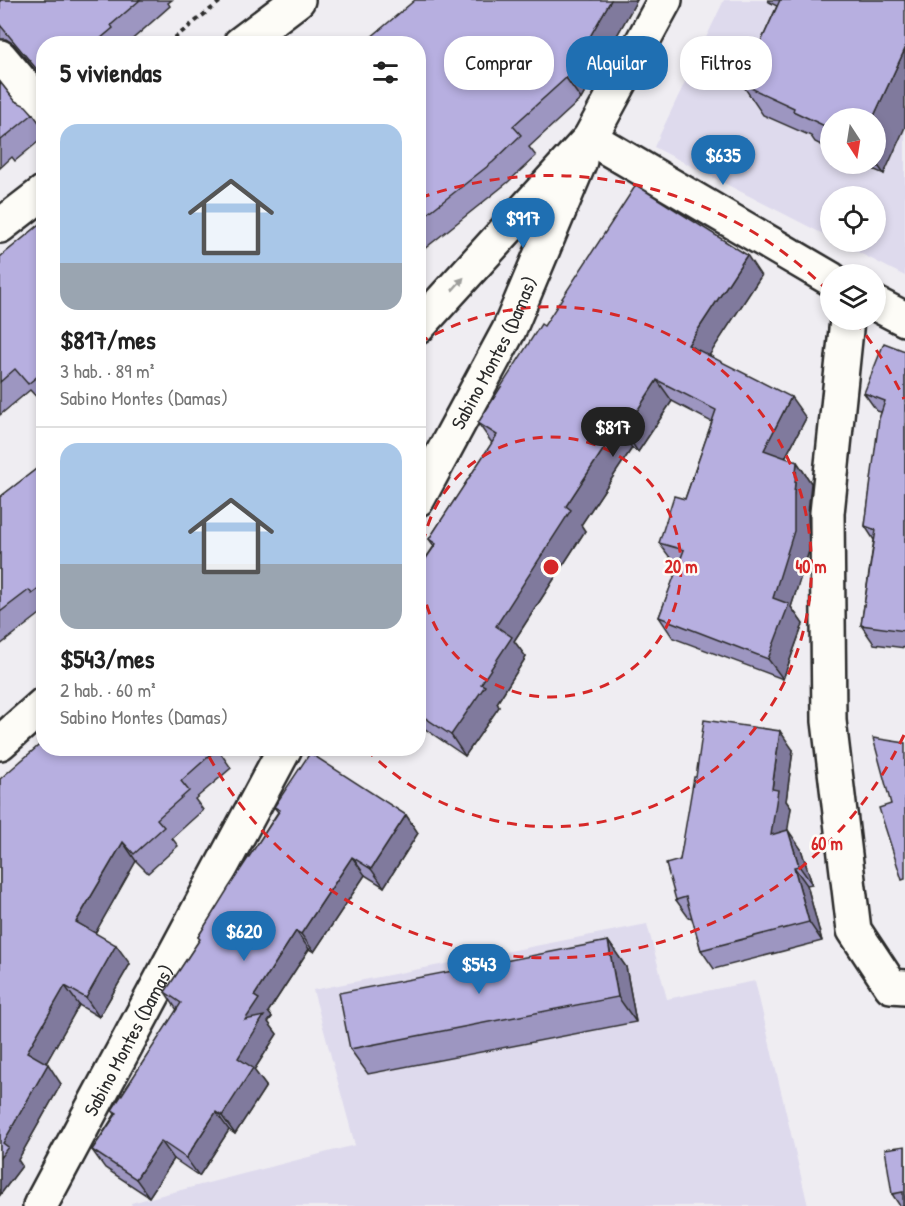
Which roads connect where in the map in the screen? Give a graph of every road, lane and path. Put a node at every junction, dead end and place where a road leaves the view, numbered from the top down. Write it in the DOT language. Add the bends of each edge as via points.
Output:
graph roads {
  1 [pos="222,0"];
  2 [pos="298,0"];
  3 [pos="665,0"];
  4 [pos="177,36"];
  5 [pos="251,36"];
  6 [pos="0,57"];
  7 [pos="36,100"];
  8 [pos="590,138"];
  9 [pos="36,198"];
  10 [pos="0,226"];
  11 [pos="820,273"];
  12 [pos="886,309"];
  13 [pos="426,318"];
  14 [pos="905,319"];
  15 [pos="846,330"];
  16 [pos="426,484"];
  17 [pos="36,711"];
  18 [pos="0,743"];
  19 [pos="281,756"];
  20 [pos="905,987"];
  21 [pos="40,1206"];
  1 -- 4 [label="path"];
  2 -- 5 [label="street"];
  3 -- 8 [label="street"];
  6 -- 7 [label="street"];
  8 -- 11 [label="street"];
  13 -- 8 [label="street, one-way"];
  8 -- 16 [label="street, Sabino Montes (Damas)" via="509,330"];
  9 -- 10 [label="street"];
  12 -- 14 [label="street"];
  15 -- 20 [label="street" via="827,513 829,721 854,930 891,986"];
  17 -- 18 [label="street"];
  19 -- 21 [label="street, Sabino Montes (Damas)"];
}
